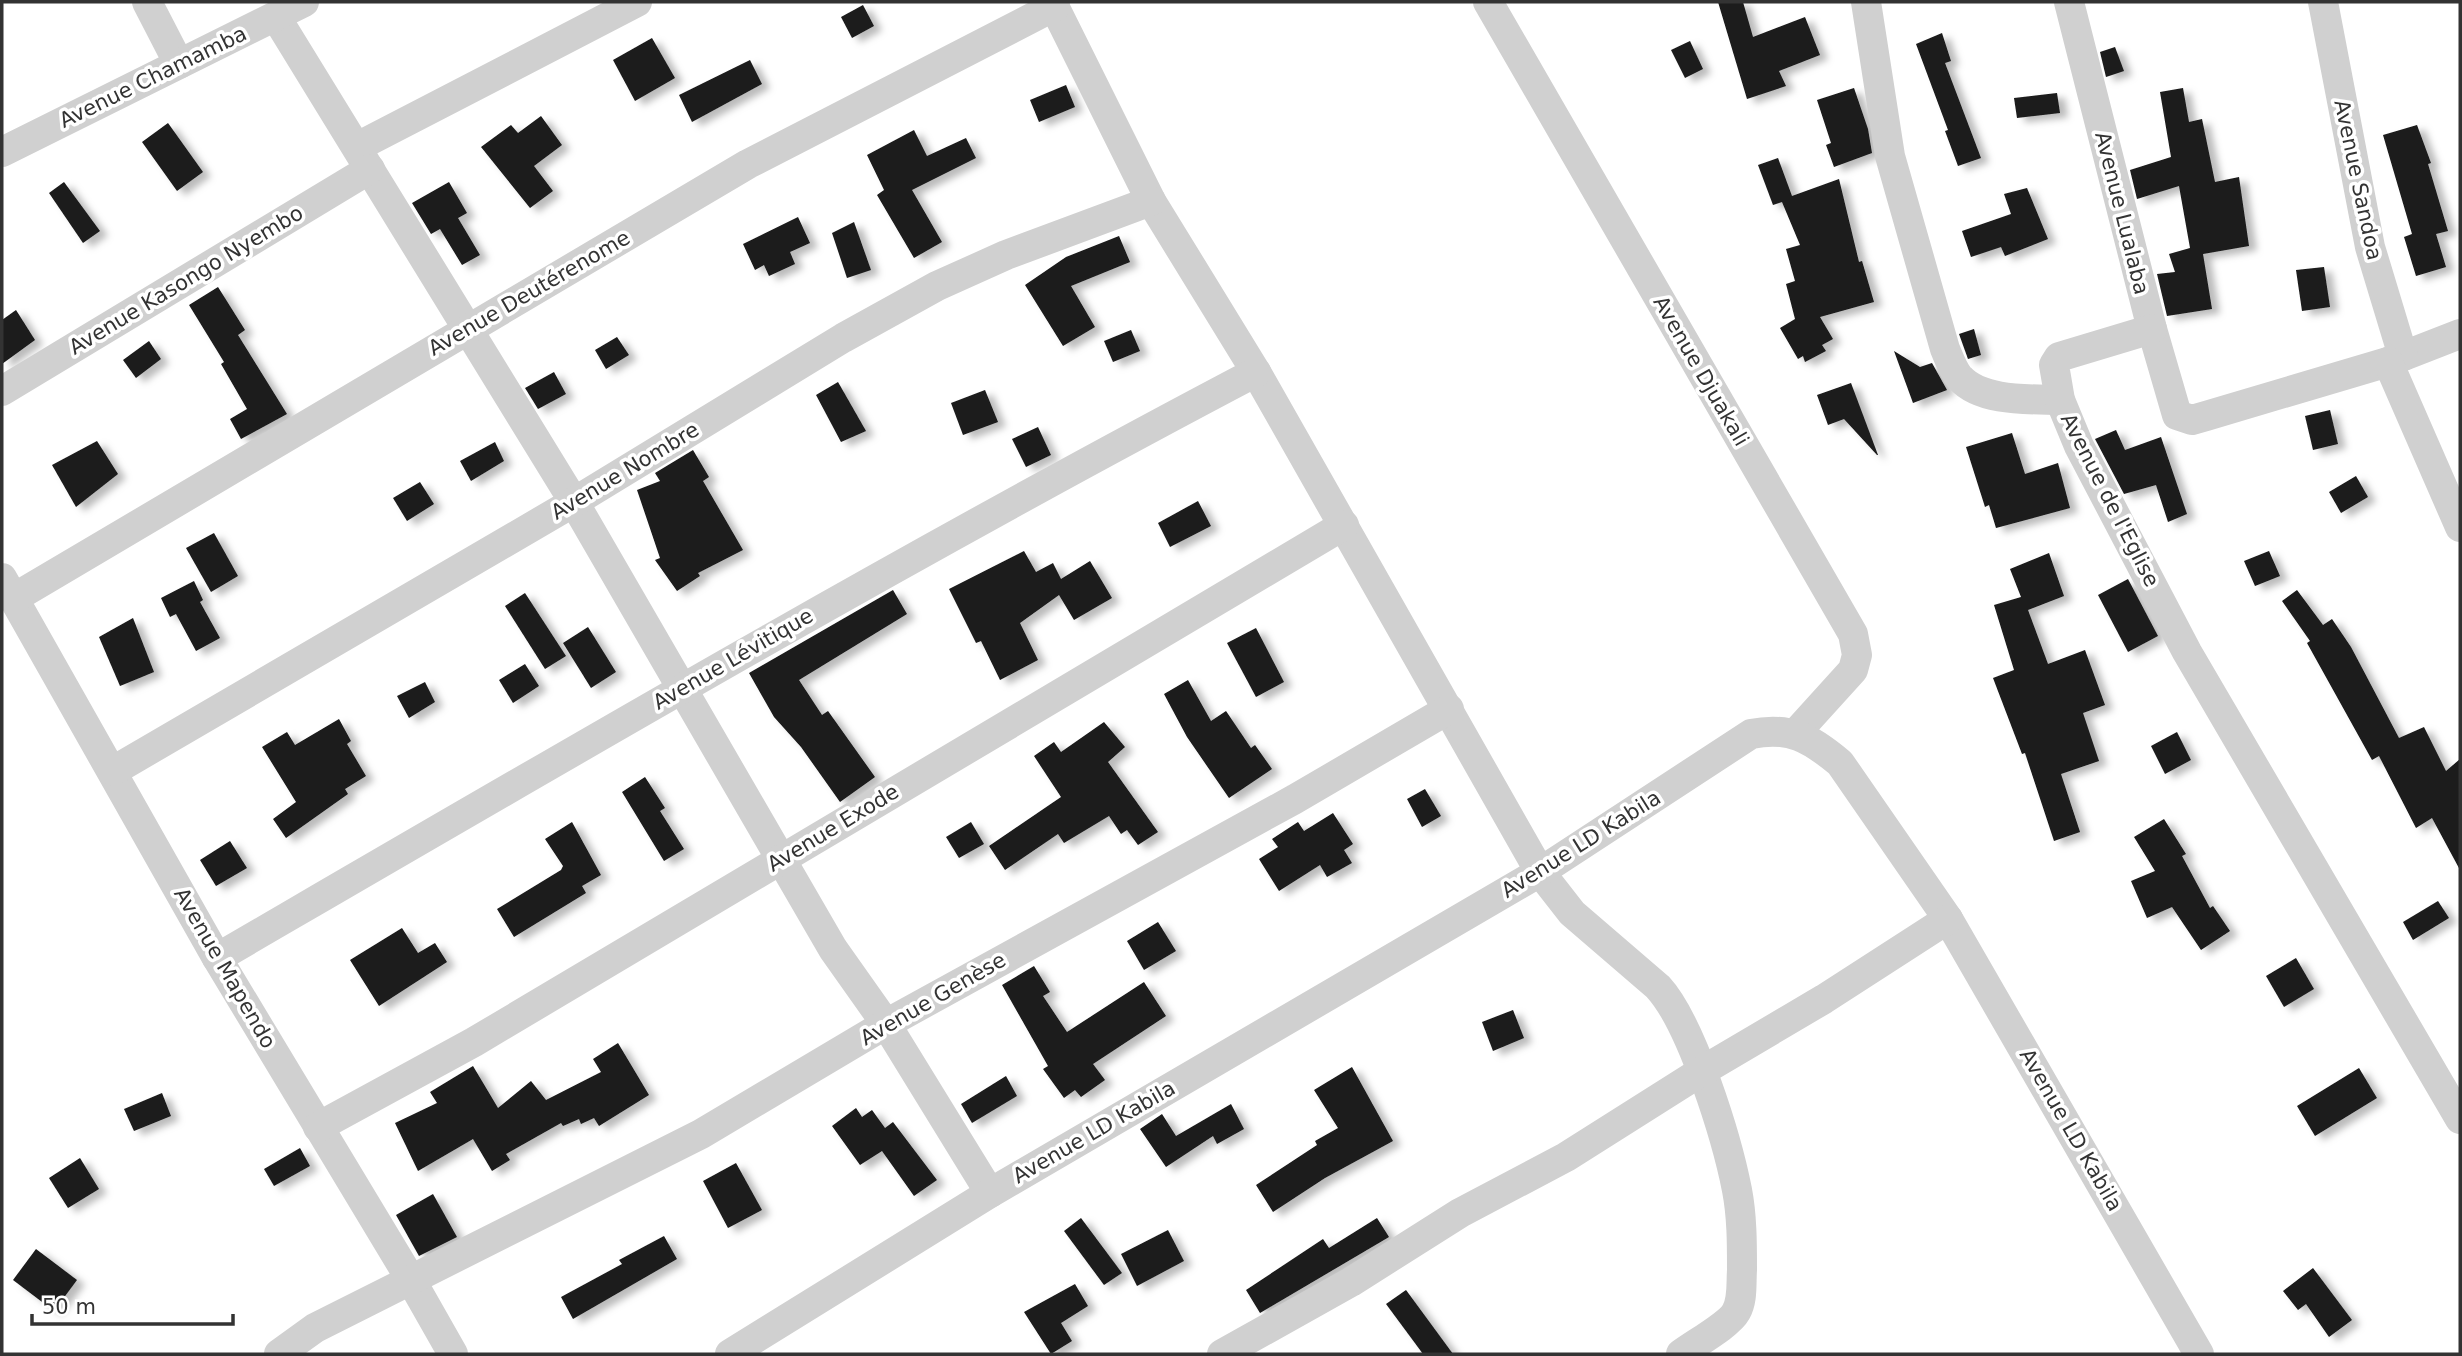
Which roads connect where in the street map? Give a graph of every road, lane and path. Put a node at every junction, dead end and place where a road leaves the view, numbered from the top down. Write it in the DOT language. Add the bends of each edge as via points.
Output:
graph roads {
  1 [pos="147,2"];
  2 [pos="304,2"];
  3 [pos="637,2"];
  4 [pos="1488,2"];
  5 [pos="1866,2"];
  6 [pos="2069,2"];
  7 [pos="2323,2"];
  8 [pos="1054,4"];
  9 [pos="276,17"];
  10 [pos="179,64"];
  11 [pos="2,152"];
  12 [pos="363,158"];
  13 [pos="1151,201"];
  14 [pos="468,328"];
  15 [pos="2152,329"];
  16 [pos="2460,334"];
  17 [pos="2395,359"];
  18 [pos="1256,372"];
  19 [pos="2,391"];
  20 [pos="2060,400"];
  21 [pos="574,502"];
  22 [pos="1344,525"];
  23 [pos="2460,527"];
  24 [pos="8,588"];
  25 [pos="683,687"];
  26 [pos="1449,709"];
  27 [pos="1795,734"];
  28 [pos="113,771"];
  29 [pos="779,860"];
  30 [pos="1541,872"];
  31 [pos="1948,919"];
  32 [pos="217,958"];
  33 [pos="886,1024"];
  34 [pos="1702,1071"];
  35 [pos="2460,1119"];
  36 [pos="318,1126"];
  37 [pos="989,1193"];
  38 [pos="411,1280"];
  39 [pos="279,1354"];
  40 [pos="453,1354"];
  41 [pos="730,1354"];
  42 [pos="1222,1354"];
  43 [pos="1681,1354"];
  44 [pos="2199,1354"];
  1 -- 10 [label="street"];
  2 -- 9 [label="street, Avenue Chamamba"];
  3 -- 12 [label="street, Avenue Kasongo Nyembo"];
  4 -- 27 [label="street, Avenue Djuakali" via="1853,634 1857,655 1853,670"];
  5 -- 20 [label="street" via="1890,156 1945,349 1959,378 1988,393"];
  6 -- 15 [label="street, Avenue Lualaba"];
  7 -- 17 [label="street, Avenue Sandoa"];
  8 -- 13 [label="street"];
  8 -- 14 [label="street, Avenue Deutérenome" via="748,164"];
  9 -- 10 [label="street, Avenue Chamamba"];
  9 -- 12 [label="street"];
  10 -- 11 [label="street, Avenue Chamamba"];
  12 -- 14 [label="street"];
  12 -- 19 [label="street, Avenue Kasongo Nyembo"];
  13 -- 18 [label="street"];
  13 -- 21 [label="street, Avenue Nombre" via="937,286"];
  14 -- 21 [label="street"];
  14 -- 24 [label="street, Avenue Deutérenome"];
  15 -- 17 [label="street, Avenue Lualaba" via="2173,407 2184,418 2206,416"];
  15 -- 20 [label="street, Avenue de l'Eglise" via="2059,357 2054,365"];
  16 -- 17 [label="street"];
  17 -- 23 [label="street, Avenue Sandoa"];
  18 -- 22 [label="street"];
  18 -- 25 [label="street, Avenue Lévitique" via="1014,501"];
  20 -- 35 [label="street, Avenue de l'Eglise" via="2079,446 2187,652"];
  21 -- 25 [label="street"];
  21 -- 28 [label="street, Avenue Nombre"];
  22 -- 26 [label="street"];
  22 -- 29 [label="street, Avenue Exode"];
  24 -- 28 [label="street, Avenue Mapendo"];
  25 -- 29 [label="street"];
  25 -- 32 [label="street, Avenue Lévitique"];
  26 -- 30 [label="street"];
  26 -- 33 [label="street, Avenue Genèse"];
  27 -- 30 [label="street, Avenue LD Kabila" via="1772,730 1751,734"];
  27 -- 31 [label="street, Avenue LD Kabila" via="1818,744 1840,763"];
  28 -- 32 [label="street, Avenue Mapendo"];
  29 -- 33 [label="street"];
  29 -- 36 [label="street, Avenue Exode" via="474,1042"];
  30 -- 34 [label="street" via="1572,913 1668,997"];
  30 -- 37 [label="street, Avenue LD Kabila"];
  31 -- 34 [label="street"];
  31 -- 44 [label="street, Avenue LD Kabila"];
  32 -- 36 [label="street, Avenue Mapendo"];
  33 -- 37 [label="street"];
  33 -- 38 [label="street, Avenue Genèse" via="701,1134"];
  34 -- 42 [label="street" via="1566,1157 1460,1213 1351,1282"];
  34 -- 43 [label="street" via="1737,1189 1741,1297 1735,1314"];
  36 -- 38 [label="street, Avenue Mapendo"];
  37 -- 41 [label="street, Avenue LD Kabila"];
  38 -- 39 [label="street, Avenue Genèse" via="316,1328"];
  38 -- 40 [label="street, Avenue Mapendo"];
}
